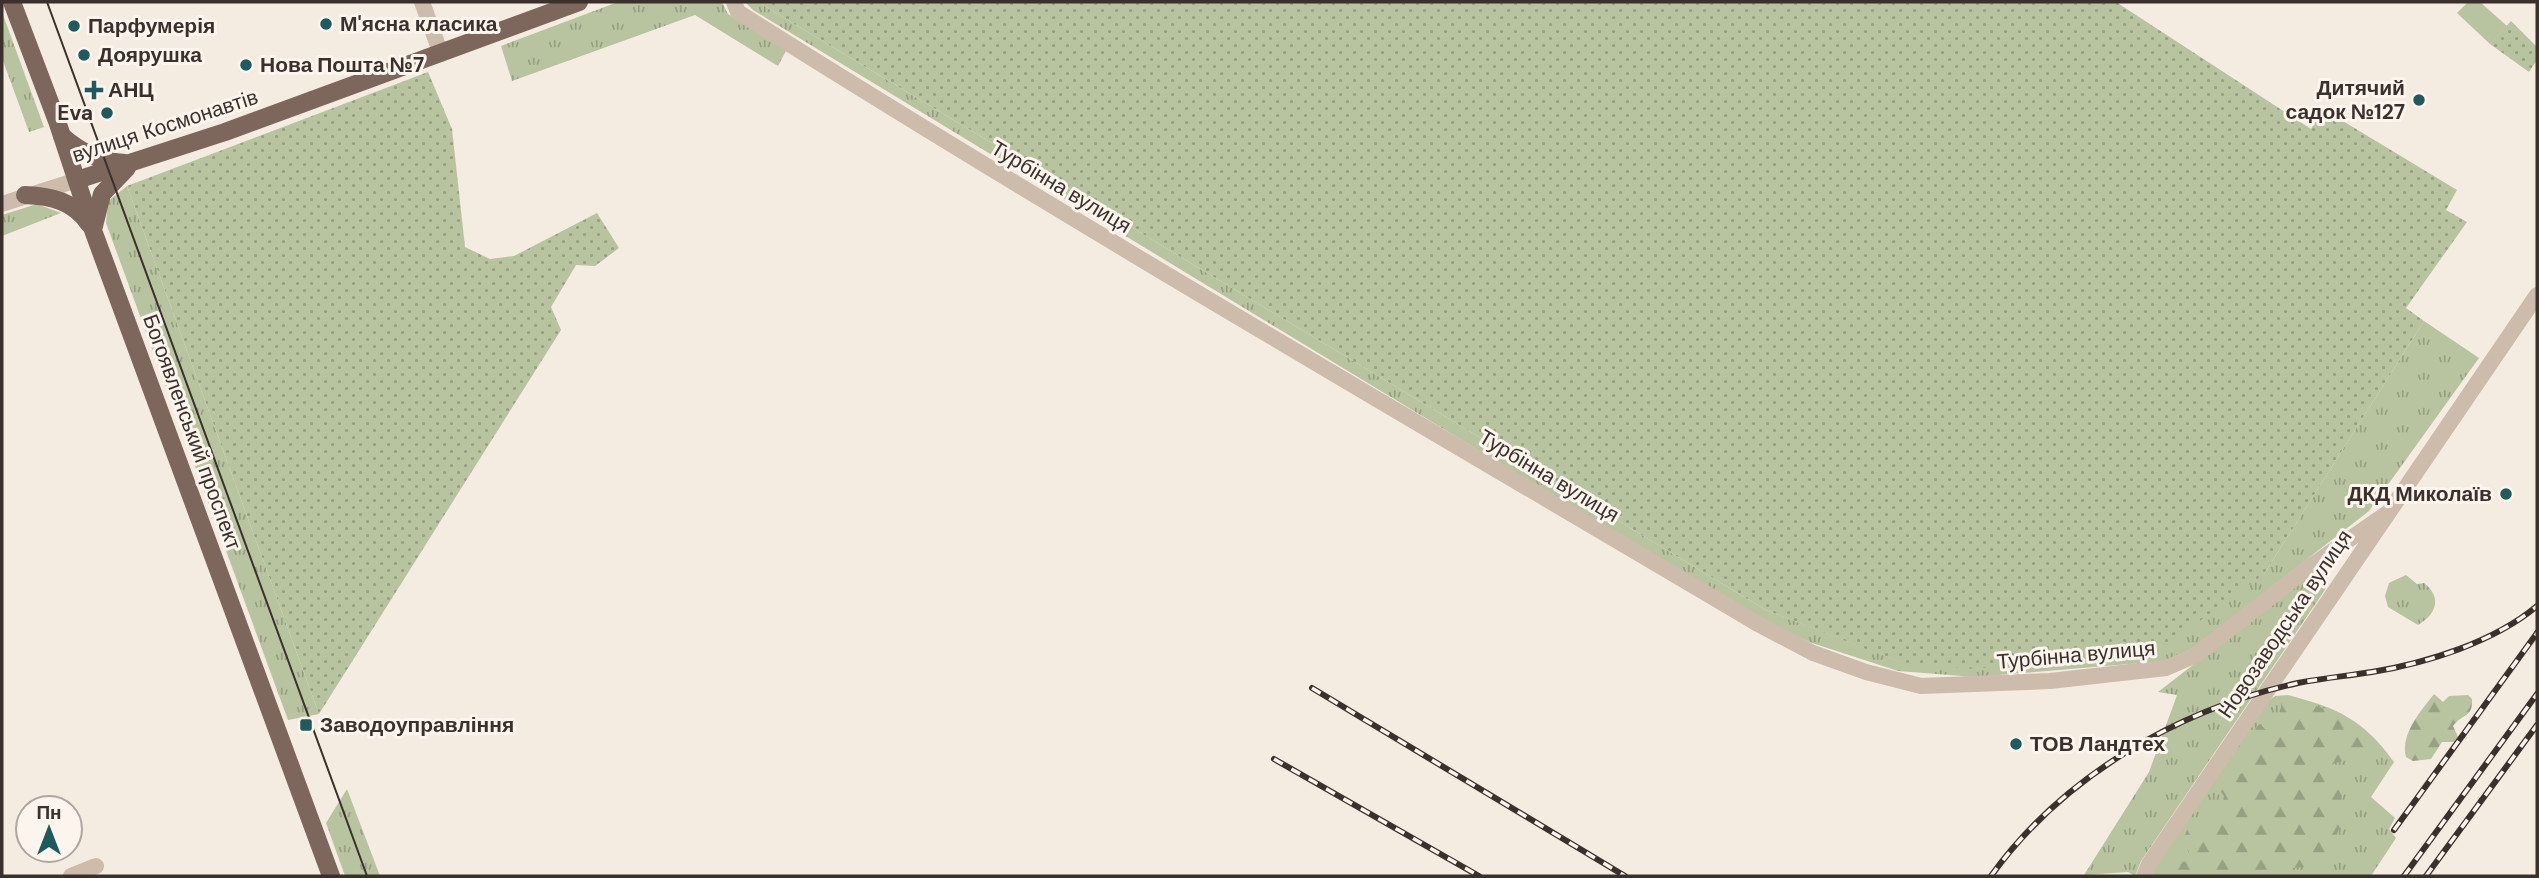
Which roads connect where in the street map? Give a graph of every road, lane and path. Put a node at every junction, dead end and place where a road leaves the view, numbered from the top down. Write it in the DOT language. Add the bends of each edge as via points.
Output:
graph roads {
  1 [pos="12,2"];
  2 [pos="422,2"];
  3 [pos="579,2"];
  4 [pos="734,2"];
  5 [pos="441,54"];
  6 [pos="62,136"];
  7 [pos="132,163"];
  8 [pos="77,180"];
  9 [pos="25,195"];
  10 [pos="2,204"];
  11 [pos="94,233"];
  12 [pos="2537,296"];
  13 [pos="2386,514"];
  14 [pos="96,866"];
  15 [pos="71,876"];
  16 [pos="331,876"];
  17 [pos="2144,876"];
  1 -- 6 [label="main road, Богоявленський проспект"];
  2 -- 5 [label="street"];
  3 -- 5 [label="main road, вулиця Космонавтів"];
  4 -- 13 [label="street, Турбінна вулиця" via="738,12 1167,276 1758,624 1813,653 1866,672 1921,685 2050,681 2166,668 2196,655"];
  5 -- 7 [label="main road, вулиця Космонавтів"];
  6 -- 7 [label="main road" via="84,153"];
  6 -- 8 [label="main road, Богоявленський проспект"];
  7 -- 8 [label="main road, вулиця Космонавтів"];
  7 -- 11 [label="main road" via="102,194"];
  8 -- 9 [label="street, вулиця Космонавтів"];
  8 -- 11 [label="main road, Богоявленський проспект"];
  9 -- 10 [label="street, вулиця Космонавтів"];
  9 -- 11 [label="main road" via="55,198 71,206"];
  11 -- 16 [label="main road, Богоявленський проспект"];
  12 -- 13 [label="street, Новозаводська вулиця"];
  13 -- 17 [label="street, Новозаводська вулиця"];
  14 -- 15 [label="street"];
}
